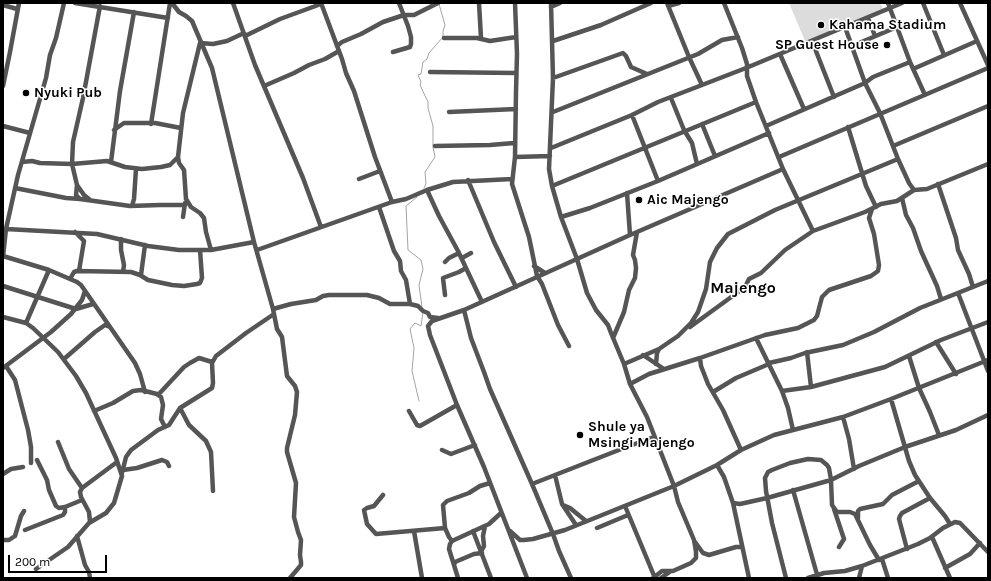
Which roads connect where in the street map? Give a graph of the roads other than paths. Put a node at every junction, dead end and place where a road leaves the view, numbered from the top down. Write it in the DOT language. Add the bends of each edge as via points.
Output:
graph roads {
  1 [pos="19,3"];
  2 [pos="64,3"];
  3 [pos="75,3"];
  4 [pos="171,3"];
  5 [pos="233,3"];
  6 [pos="321,3"];
  7 [pos="399,3"];
  8 [pos="438,3"];
  9 [pos="479,3"];
  10 [pos="515,3"];
  11 [pos="560,3"];
  12 [pos="651,3"];
  13 [pos="679,3"];
  14 [pos="724,3"];
  15 [pos="888,3"];
  16 [pos="902,3"];
  17 [pos="923,3"];
  18 [pos="960,3"];
  19 [pos="3,5"];
  20 [pos="551,5"];
  21 [pos="668,5"];
  22 [pos="100,6"];
  23 [pos="18,9"];
  24 [pos="890,9"];
  25 [pos="134,12"];
  26 [pos="404,15"];
  27 [pos="168,18"];
  28 [pos="868,18"];
  29 [pos="845,27"];
  30 [pos="897,27"];
  31 [pos="245,35"];
  32 [pos="875,36"];
  33 [pos="516,37"];
  34 [pos="738,37"];
  35 [pos="444,38"];
  36 [pos="481,38"];
  37 [pos="553,41"];
  38 [pos="812,41"];
  39 [pos="978,41"];
  40 [pos="200,43"];
  41 [pos="852,46"];
  42 [pos="338,49"];
  43 [pos="393,52"];
  44 [pos="780,54"];
  45 [pos="944,55"];
  46 [pos="689,57"];
  47 [pos="910,62"];
  48 [pos="988,66"];
  49 [pos="746,68"];
  50 [pos="913,69"];
  51 [pos="430,72"];
  52 [pos="516,73"];
  53 [pos="647,74"];
  54 [pos="553,78"];
  55 [pos="865,83"];
  56 [pos="702,85"];
  57 [pos="3,86"];
  58 [pos="264,86"];
  59 [pos="925,95"];
  60 [pos="834,97"];
  61 [pos="671,98"];
  62 [pos="756,102"];
  63 [pos="988,106"];
  64 [pos="516,109"];
  65 [pos="804,109"];
  66 [pos="449,112"];
  67 [pos="552,112"];
  68 [pos="880,113"];
  69 [pos="632,115"];
  70 [pos="151,124"];
  71 [pos="702,124"];
  72 [pos="3,126"];
  73 [pos="766,126"];
  74 [pos="848,127"];
  75 [pos="181,128"];
  76 [pos="114,130"];
  77 [pos="684,130"];
  78 [pos="30,133"];
  79 [pos="768,133"];
  80 [pos="514,143"];
  81 [pos="435,146"];
  82 [pos="893,146"];
  83 [pos="551,148"];
  84 [pos="646,148"];
  85 [pos="550,156"];
  86 [pos="715,156"];
  87 [pos="178,157"];
  88 [pos="515,157"];
  89 [pos="779,157"];
  90 [pos="898,159"];
  91 [pos="22,162"];
  92 [pos="111,162"];
  93 [pos="72,164"];
  94 [pos="697,164"];
  95 [pos="988,164"];
  96 [pos="136,169"];
  97 [pos="783,169"];
  98 [pos="380,171"];
  99 [pos="862,173"];
  100 [pos="512,179"];
  101 [pos="359,180"];
  102 [pos="468,180"];
  103 [pos="658,181"];
  104 [pos="938,184"];
  105 [pos="77,185"];
  106 [pos="552,186"];
  107 [pos="15,188"];
  108 [pos="427,190"];
  109 [pos="914,190"];
  110 [pos="627,193"];
  111 [pos="186,198"];
  112 [pos="902,198"];
  113 [pos="80,199"];
  114 [pos="90,200"];
  115 [pos="797,201"];
  116 [pos="392,202"];
  117 [pos="185,205"];
  118 [pos="132,206"];
  119 [pos="379,207"];
  120 [pos="874,208"];
  121 [pos="3,216"];
  122 [pos="182,217"];
  123 [pos="561,217"];
  124 [pos="9,218"];
  125 [pos="321,227"];
  126 [pos="6,229"];
  127 [pos="813,231"];
  128 [pos="75,232"];
  129 [pos="637,232"];
  130 [pos="630,235"];
  131 [pos="121,239"];
  132 [pos="254,242"];
  133 [pos="145,245"];
  134 [pos="200,250"];
  135 [pos="211,250"];
  136 [pos="257,250"];
  137 [pos="459,253"];
  138 [pos="471,253"];
  139 [pos="3,256"];
  140 [pos="462,258"];
  141 [pos="577,259"];
  142 [pos="445,262"];
  143 [pos="534,266"];
  144 [pos="466,268"];
  145 [pos="49,270"];
  146 [pos="79,271"];
  147 [pos="123,272"];
  148 [pos="546,273"];
  149 [pos="141,275"];
  150 [pos="537,276"];
  151 [pos="70,278"];
  152 [pos="988,281"];
  153 [pos="3,286"];
  154 [pos="516,287"];
  155 [pos="973,287"];
  156 [pos="85,291"];
  157 [pos="958,293"];
  158 [pos="445,295"];
  159 [pos="38,296"];
  160 [pos="941,300"];
  161 [pos="482,302"];
  162 [pos="93,304"];
  163 [pos="410,304"];
  164 [pos="76,309"];
  165 [pos="464,310"];
  166 [pos="274,312"];
  167 [pos="3,317"];
  168 [pos="439,318"];
  169 [pos="988,322"];
  170 [pos="26,323"];
  171 [pos="110,327"];
  172 [pos="971,328"];
  173 [pos="678,336"];
  174 [pos="44,337"];
  175 [pos="613,338"];
  176 [pos="756,338"];
  177 [pos="936,342"];
  178 [pos="569,346"];
  179 [pos="659,349"];
  180 [pos="807,352"];
  181 [pos="643,356"];
  182 [pos="909,356"];
  183 [pos="700,358"];
  184 [pos="64,359"];
  185 [pos="986,361"];
  186 [pos="212,362"];
  187 [pos="624,364"];
  188 [pos="656,364"];
  189 [pos="769,364"];
  190 [pos="5,367"];
  191 [pos="664,369"];
  192 [pos="988,371"];
  193 [pos="956,374"];
  194 [pos="630,384"];
  195 [pos="811,387"];
  196 [pos="919,388"];
  197 [pos="782,391"];
  198 [pos="145,392"];
  199 [pos="712,392"];
  200 [pos="158,395"];
  201 [pos="891,399"];
  202 [pos="457,404"];
  203 [pos="180,408"];
  204 [pos="94,410"];
  205 [pos="409,411"];
  206 [pos="988,416"];
  207 [pos="843,417"];
  208 [pos="165,427"];
  209 [pos="793,430"];
  210 [pos="939,435"];
  211 [pos="654,437"];
  212 [pos="58,442"];
  213 [pos="475,445"];
  214 [pos="905,447"];
  215 [pos="442,450"];
  216 [pos="741,450"];
  217 [pos="37,460"];
  218 [pos="31,462"];
  219 [pos="117,462"];
  220 [pos="717,465"];
  221 [pos="169,466"];
  222 [pos="23,467"];
  223 [pos="854,469"];
  224 [pos="122,473"];
  225 [pos="3,474"];
  226 [pos="555,475"];
  227 [pos="831,480"];
  228 [pos="919,481"];
  229 [pos="490,483"];
  230 [pos="532,484"];
  231 [pos="674,486"];
  232 [pos="82,488"];
  233 [pos="793,490"];
  234 [pos="212,491"];
  235 [pos="383,495"];
  236 [pos="767,498"];
  237 [pos="930,498"];
  238 [pos="82,500"];
  239 [pos="733,503"];
  240 [pos="562,505"];
  241 [pos="625,506"];
  242 [pos="65,507"];
  243 [pos="834,509"];
  244 [pos="24,511"];
  245 [pos="501,513"];
  246 [pos="628,515"];
  247 [pos="858,519"];
  248 [pos="586,521"];
  249 [pos="90,522"];
  250 [pos="950,524"];
  251 [pos="576,525"];
  252 [pos="485,526"];
  253 [pos="445,528"];
  254 [pos="508,528"];
  255 [pos="598,528"];
  256 [pos="25,530"];
  257 [pos="414,531"];
  258 [pos="473,531"];
  259 [pos="553,534"];
  260 [pos="77,536"];
  261 [pos="932,536"];
  262 [pos="3,540"];
  263 [pos="520,540"];
  264 [pos="694,540"];
  265 [pos="452,541"];
  266 [pos="980,544"];
  267 [pos="742,547"];
  268 [pos="839,547"];
  269 [pos="517,549"];
  270 [pos="907,549"];
  271 [pos="481,552"];
  272 [pos="988,552"];
  273 [pos="881,559"];
  274 [pos="454,565"];
  275 [pos="862,566"];
  276 [pos="945,568"];
  277 [pos="36,569"];
  278 [pos="671,571"];
  279 [pos="818,576"];
  280 [pos="90,578"];
  281 [pos="290,578"];
  282 [pos="422,578"];
  283 [pos="458,578"];
  284 [pos="491,578"];
  285 [pos="527,578"];
  286 [pos="571,578"];
  287 [pos="654,578"];
  288 [pos="661,578"];
  289 [pos="750,578"];
  290 [pos="786,578"];
  291 [pos="808,578"];
  292 [pos="859,578"];
  293 [pos="888,578"];
  294 [pos="949,578"];
  1 -- 23 [label="street"];
  2 -- 78 [label="street"];
  3 -- 22 [label="street"];
  4 -- 27 [label="street"];
  4 -- 40 [label="street" via="192,21"];
  5 -- 31 [label="street"];
  6 -- 31 [label="street"];
  6 -- 42 [label="street"];
  7 -- 26 [label="street"];
  8 -- 26 [label="street" via="414,15"];
  9 -- 36 [label="street"];
  10 -- 33 [label="street"];
  11 -- 20 [label="street"];
  12 -- 37 [label="street" via="601,25"];
  13 -- 21 [label="street"];
  14 -- 34 [label="street"];
  15 -- 24 [label="street"];
  16 -- 24 [label="street"];
  17 -- 45 [label="street"];
  18 -- 39 [label="street"];
  19 -- 23 [label="street"];
  20 -- 37 [label="street"];
  21 -- 46 [label="street"];
  22 -- 25 [label="street"];
  22 -- 93 [label="street" via="73,142"];
  23 -- 57 [label="street"];
  24 -- 28 [label="street"];
  24 -- 30 [label="street"];
  25 -- 27 [label="street"];
  25 -- 76 [label="street"];
  26 -- 42 [label="street" via="378,24 342,42"];
  26 -- 43 [label="street" via="411,44 410,47"];
  27 -- 70 [label="street"];
  28 -- 29 [label="street"];
  28 -- 32 [label="street"];
  29 -- 38 [label="street"];
  29 -- 41 [label="street"];
  30 -- 32 [label="street"];
  30 -- 47 [label="street"];
  31 -- 40 [label="street" via="213,44"];
  31 -- 58 [label="street"];
  32 -- 41 [label="street"];
  33 -- 36 [label="street" via="490,41"];
  33 -- 52 [label="street"];
  34 -- 46 [label="street" via="722,40"];
  34 -- 49 [label="street"];
  35 -- 36 [label="street"];
  37 -- 54 [label="street"];
  38 -- 44 [label="street"];
  38 -- 60 [label="street"];
  39 -- 45 [label="street"];
  39 -- 48 [label="street"];
  40 -- 75 [label="street"];
  40 -- 132 [label="street" via="215,76"];
  41 -- 55 [label="street"];
  42 -- 58 [label="street" via="325,59"];
  42 -- 98 [label="street"];
  44 -- 49 [label="street"];
  44 -- 65 [label="street"];
  45 -- 50 [label="street"];
  46 -- 53 [label="street"];
  46 -- 56 [label="street"];
  47 -- 50 [label="street"];
  47 -- 55 [label="street" via="873,77"];
  48 -- 59 [label="street"];
  49 -- 56 [label="street"];
  49 -- 62 [label="street"];
  50 -- 59 [label="street"];
  51 -- 52 [label="street"];
  52 -- 64 [label="street"];
  53 -- 54 [label="street" via="631,67 623,53"];
  53 -- 67 [label="street"];
  54 -- 67 [label="street"];
  55 -- 60 [label="street"];
  55 -- 68 [label="street"];
  56 -- 61 [label="street"];
  58 -- 125 [label="street"];
  59 -- 68 [label="street"];
  60 -- 65 [label="street"];
  61 -- 69 [label="street"];
  61 -- 77 [label="street"];
  62 -- 71 [label="street"];
  62 -- 73 [label="street"];
  63 -- 82 [label="street"];
  64 -- 66 [label="street"];
  64 -- 80 [label="street"];
  65 -- 73 [label="street"];
  67 -- 83 [label="street"];
  68 -- 74 [label="street"];
  68 -- 82 [label="street"];
  69 -- 83 [label="street"];
  69 -- 84 [label="street"];
  70 -- 75 [label="street"];
  70 -- 76 [label="street" via="124,123"];
  71 -- 77 [label="street"];
  71 -- 86 [label="street"];
  72 -- 78 [label="street"];
  73 -- 79 [label="street"];
  74 -- 89 [label="street"];
  74 -- 99 [label="street"];
  75 -- 87 [label="street"];
  76 -- 92 [label="street"];
  77 -- 84 [label="street"];
  77 -- 94 [label="street" via="692,144"];
  78 -- 91 [label="street"];
  79 -- 86 [label="street"];
  79 -- 89 [label="street"];
  80 -- 81 [label="street"];
  80 -- 88 [label="street"];
  82 -- 90 [label="street"];
  83 -- 85 [label="street"];
  84 -- 103 [label="street"];
  84 -- 106 [label="street"];
  85 -- 88 [label="street"];
  85 -- 106 [label="street"];
  86 -- 94 [label="street"];
  87 -- 96 [label="street" via="172,164"];
  87 -- 111 [label="street" via="184,170"];
  88 -- 100 [label="street"];
  89 -- 97 [label="street"];
  90 -- 99 [label="street"];
  90 -- 109 [label="street"];
  91 -- 93 [label="street"];
  91 -- 107 [label="street"];
  92 -- 93 [label="street"];
  92 -- 96 [label="street"];
  93 -- 105 [label="street"];
  94 -- 103 [label="street"];
  95 -- 104 [label="street"];
  96 -- 118 [label="street"];
  97 -- 115 [label="street"];
  97 -- 129 [label="street"];
  98 -- 101 [label="street"];
  98 -- 116 [label="street"];
  99 -- 115 [label="street"];
  99 -- 120 [label="street"];
  100 -- 102 [label="street"];
  100 -- 143 [label="street" via="529,237"];
  102 -- 108 [label="street"];
  102 -- 154 [label="street"];
  103 -- 110 [label="street"];
  104 -- 109 [label="street" via="927,189"];
  104 -- 155 [label="street" via="958,250"];
  105 -- 113 [label="street" via="75,194"];
  105 -- 114 [label="street"];
  106 -- 123 [label="street"];
  107 -- 113 [label="street"];
  107 -- 124 [label="street"];
  108 -- 116 [label="street"];
  108 -- 137 [label="street"];
  109 -- 112 [label="street"];
  110 -- 123 [label="street"];
  110 -- 130 [label="street"];
  111 -- 117 [label="street"];
  111 -- 135 [label="street" via="191,207 204,218"];
  112 -- 120 [label="street"];
  112 -- 160 [label="street" via="906,215"];
  113 -- 114 [label="street"];
  114 -- 118 [label="street"];
  115 -- 127 [label="street"];
  115 -- 173 [label="street" via="759,217 727,235 710,262 706,289 698,312"];
  116 -- 119 [label="street"];
  117 -- 118 [label="street"];
  117 -- 122 [label="street"];
  119 -- 125 [label="street"];
  119 -- 163 [label="street" via="400,261"];
  120 -- 127 [label="street"];
  120 -- 176 [label="street" via="869,218 875,241 878,271 829,290 822,297 814,320 798,328"];
  121 -- 124 [label="street"];
  123 -- 141 [label="street"];
  124 -- 126 [label="street"];
  125 -- 136 [label="street"];
  126 -- 128 [label="street"];
  126 -- 139 [label="street"];
  127 -- 173 [label="street" via="785,250 761,273 749,279 745,287"];
  128 -- 131 [label="street"];
  128 -- 146 [label="street" via="84,241"];
  129 -- 130 [label="street"];
  129 -- 175 [label="street" via="633,256 635,278"];
  130 -- 141 [label="street"];
  131 -- 133 [label="street"];
  131 -- 147 [label="street"];
  132 -- 135 [label="street"];
  132 -- 136 [label="street"];
  133 -- 134 [label="street"];
  133 -- 149 [label="street"];
  134 -- 135 [label="street"];
  134 -- 149 [label="street" via="200,283 178,286 152,281"];
  136 -- 166 [label="street"];
  137 -- 140 [label="street"];
  137 -- 142 [label="street"];
  138 -- 140 [label="street"];
  139 -- 145 [label="street"];
  140 -- 144 [label="street"];
  141 -- 148 [label="street"];
  141 -- 175 [label="street" via="590,299 608,325"];
  143 -- 148 [label="street"];
  143 -- 150 [label="street"];
  144 -- 158 [label="street" via="443,278"];
  144 -- 161 [label="street"];
  145 -- 151 [label="street"];
  145 -- 159 [label="street"];
  146 -- 147 [label="street"];
  146 -- 151 [label="street" via="75,271"];
  147 -- 149 [label="street"];
  148 -- 150 [label="street"];
  150 -- 154 [label="street"];
  150 -- 178 [label="street"];
  151 -- 156 [label="street"];
  152 -- 155 [label="street"];
  153 -- 159 [label="street"];
  154 -- 161 [label="street"];
  155 -- 157 [label="street"];
  156 -- 162 [label="street"];
  156 -- 164 [label="street"];
  157 -- 160 [label="street"];
  157 -- 172 [label="street"];
  159 -- 164 [label="street"];
  159 -- 170 [label="street"];
  160 -- 180 [label="street" via="843,345"];
  161 -- 165 [label="street"];
  162 -- 164 [label="street"];
  162 -- 171 [label="street"];
  163 -- 166 [label="street" via="390,304 367,295 337,294 280,306"];
  163 -- 168 [label="street" via="419,307 431,317"];
  164 -- 174 [label="street"];
  165 -- 168 [label="street"];
  165 -- 230 [label="street" via="471,338 490,389"];
  166 -- 186 [label="street" via="219,353"];
  166 -- 281 [label="street" via="277,331 282,337 287,376 295,386 298,396 287,452 296,483 294,517 302,540 301,564"];
  167 -- 170 [label="street"];
  168 -- 202 [label="street" via="430,322 428,330"];
  169 -- 172 [label="street"];
  170 -- 174 [label="street"];
  171 -- 184 [label="street" via="105,325"];
  171 -- 198 [label="street" via="138,369"];
  172 -- 177 [label="street"];
  172 -- 185 [label="street"];
  173 -- 179 [label="street"];
  174 -- 184 [label="street"];
  174 -- 190 [label="street"];
  175 -- 187 [label="street"];
  176 -- 183 [label="street"];
  176 -- 189 [label="street"];
  177 -- 182 [label="street"];
  177 -- 193 [label="street"];
  179 -- 181 [label="street"];
  179 -- 188 [label="street"];
  180 -- 189 [label="street"];
  180 -- 195 [label="street"];
  181 -- 187 [label="street"];
  181 -- 188 [label="street"];
  182 -- 195 [label="street" via="885,367"];
  182 -- 196 [label="street"];
  183 -- 191 [label="street"];
  183 -- 199 [label="street"];
  184 -- 204 [label="street" via="80,382"];
  185 -- 192 [label="street"];
  185 -- 193 [label="street"];
  186 -- 200 [label="street" via="196,359 184,367"];
  186 -- 203 [label="street" via="212,388"];
  187 -- 194 [label="street"];
  188 -- 191 [label="street"];
  189 -- 197 [label="street"];
  189 -- 199 [label="street"];
  190 -- 218 [label="street" via="15,380 28,430"];
  191 -- 194 [label="street" via="640,377"];
  193 -- 196 [label="street"];
  194 -- 211 [label="street"];
  195 -- 197 [label="street"];
  196 -- 201 [label="street"];
  196 -- 210 [label="street"];
  197 -- 209 [label="street"];
  198 -- 200 [label="street"];
  198 -- 204 [label="street" via="133,391 113,403"];
  199 -- 216 [label="street"];
  200 -- 208 [label="street" via="163,402 161,419"];
  201 -- 207 [label="street"];
  201 -- 214 [label="street"];
  202 -- 205 [label="street" via="420,426"];
  202 -- 213 [label="street"];
  203 -- 208 [label="street" via="170,424"];
  203 -- 234 [label="street" via="189,425 206,441 211,452"];
  204 -- 219 [label="street"];
  206 -- 210 [label="street"];
  207 -- 209 [label="street"];
  207 -- 223 [label="street"];
  208 -- 224 [label="street" via="131,450 126,457"];
  209 -- 216 [label="street" via="774,435"];
  210 -- 214 [label="street"];
  211 -- 226 [label="street"];
  211 -- 231 [label="street"];
  212 -- 232 [label="street" via="69,469"];
  213 -- 215 [label="street" via="451,454"];
  213 -- 229 [label="street"];
  214 -- 223 [label="street"];
  214 -- 228 [label="street"];
  216 -- 220 [label="street"];
  217 -- 242 [label="street" via="56,506"];
  219 -- 224 [label="street"];
  219 -- 232 [label="street"];
  220 -- 231 [label="street"];
  220 -- 239 [label="street"];
  221 -- 224 [label="street" via="164,459"];
  222 -- 225 [label="street"];
  223 -- 227 [label="street"];
  224 -- 249 [label="street" via="112,506 102,516"];
  226 -- 230 [label="street"];
  226 -- 240 [label="street"];
  227 -- 233 [label="street"];
  227 -- 236 [label="street" via="829,468 821,460 811,458 790,463 766,474"];
  227 -- 243 [label="street" via="831,502"];
  228 -- 237 [label="street"];
  228 -- 247 [label="street" via="892,495 883,504 860,509"];
  229 -- 245 [label="street"];
  229 -- 253 [label="street" via="443,504"];
  230 -- 259 [label="street"];
  231 -- 241 [label="street"];
  231 -- 264 [label="street"];
  232 -- 238 [label="street"];
  233 -- 236 [label="street"];
  233 -- 279 [label="street"];
  235 -- 257 [label="street" via="374,506 364,510 366,522 375,534"];
  236 -- 239 [label="street" via="740,504"];
  236 -- 290 [label="street"];
  237 -- 250 [label="street"];
  237 -- 270 [label="street" via="900,516"];
  238 -- 242 [label="street"];
  238 -- 249 [label="street" via="89,512"];
  239 -- 267 [label="street"];
  240 -- 248 [label="street"];
  240 -- 251 [label="street"];
  241 -- 246 [label="street"];
  241 -- 248 [label="street"];
  242 -- 256 [label="street" via="63,515"];
  243 -- 247 [label="street" via="840,513 852,513"];
  243 -- 268 [label="street" via="844,539"];
  244 -- 262 [label="street" via="16,535 9,540"];
  245 -- 252 [label="street"];
  245 -- 254 [label="street"];
  246 -- 255 [label="street"];
  246 -- 287 [label="street"];
  247 -- 273 [label="street" via="870,545"];
  248 -- 251 [label="street"];
  249 -- 260 [label="street"];
  250 -- 261 [label="street"];
  250 -- 266 [label="street" via="958,522"];
  251 -- 259 [label="street"];
  252 -- 258 [label="street"];
  252 -- 271 [label="street" via="484,546"];
  253 -- 257 [label="street"];
  253 -- 265 [label="street"];
  254 -- 263 [label="street"];
  254 -- 269 [label="street"];
  257 -- 282 [label="street"];
  258 -- 265 [label="street"];
  258 -- 271 [label="street"];
  259 -- 263 [label="street"];
  259 -- 286 [label="street"];
  260 -- 277 [label="street" via="68,547"];
  260 -- 280 [label="street"];
  261 -- 270 [label="street"];
  261 -- 276 [label="street"];
  263 -- 269 [label="street"];
  264 -- 267 [label="street" via="703,553 709,555"];
  264 -- 278 [label="street" via="696,552 692,563"];
  265 -- 274 [label="street" via="449,549"];
  266 -- 272 [label="street"];
  266 -- 276 [label="street" via="970,554"];
  267 -- 289 [label="street"];
  269 -- 285 [label="street"];
  270 -- 273 [label="street"];
  271 -- 274 [label="street" via="457,561"];
  271 -- 284 [label="street"];
  273 -- 275 [label="street"];
  273 -- 293 [label="street"];
  274 -- 283 [label="street"];
  275 -- 279 [label="street"];
  275 -- 292 [label="street"];
  276 -- 294 [label="street"];
  278 -- 287 [label="street" via="662,571"];
  278 -- 288 [label="street"];
  279 -- 291 [label="street"];
}
